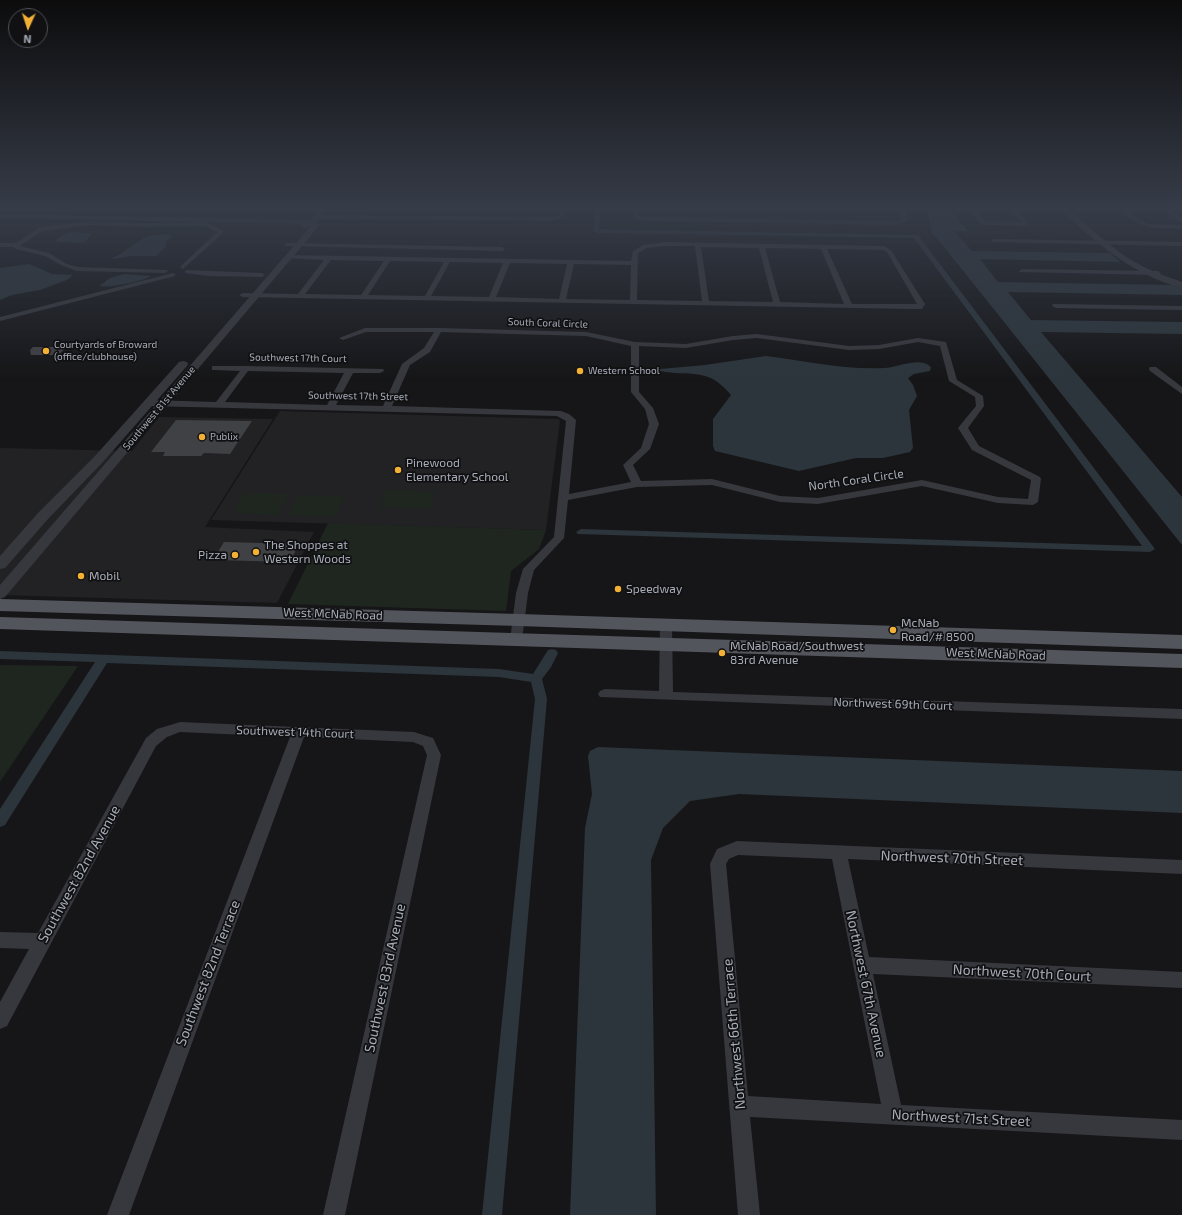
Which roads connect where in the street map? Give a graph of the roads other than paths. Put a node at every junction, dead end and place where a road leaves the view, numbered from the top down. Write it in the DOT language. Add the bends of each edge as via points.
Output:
graph roads {
  1 [pos="70,267"];
  2 [pos="183,267"];
  3 [pos="269,267"];
  4 [pos="280,267"];
  5 [pos="323,267"];
  6 [pos="382,267"];
  7 [pos="444,267"];
  8 [pos="505,267"];
  9 [pos="570,267"];
  10 [pos="635,267"];
  11 [pos="701,267"];
  12 [pos="767,267"];
  13 [pos="832,267"];
  14 [pos="898,267"];
  15 [pos="1142,267"];
  16 [pos="179,270"];
  17 [pos="1022,271"];
  18 [pos="247,272"];
  19 [pos="216,273"];
  20 [pos="1154,273"];
  21 [pos="263,274"];
  22 [pos="1182,282"];
  23 [pos="1182,285"];
  24 [pos="243,295"];
  25 [pos="255,295"];
  26 [pos="300,296"];
  27 [pos="363,297"];
  28 [pos="428,298"];
  29 [pos="492,299"];
  30 [pos="562,301"];
  31 [pos="633,302"];
  32 [pos="706,304"];
  33 [pos="777,305"];
  34 [pos="849,306"];
  35 [pos="1056,306"];
  36 [pos="1182,308"];
  37 [pos="0,318"];
  38 [pos="216,326"];
  39 [pos="439,330"];
  40 [pos="343,338"];
  41 [pos="635,344"];
  42 [pos="189,356"];
  43 [pos="215,368"];
  44 [pos="246,368"];
  45 [pos="1153,369"];
  46 [pos="350,370"];
  47 [pos="380,371"];
  48 [pos="1182,391"];
  49 [pos="149,402"];
  50 [pos="163,403"];
  51 [pos="219,404"];
  52 [pos="331,406"];
  53 [pos="387,408"];
  54 [pos="636,484"];
  55 [pos="563,498"];
  56 [pos="1033,502"];
  57 [pos="0,565"];
  58 [pos="0,594"];
  59 [pos="0,605"];
  60 [pos="518,620"];
  61 [pos="0,623"];
  62 [pos="666,634"];
  63 [pos="516,640"];
  64 [pos="1182,642"];
  65 [pos="1182,661"];
  66 [pos="605,694"];
  67 [pos="666,696"];
  68 [pos="1182,714"];
  69 [pos="299,732"];
  70 [pos="162,733"];
  71 [pos="428,742"];
  72 [pos="723,854"];
  73 [pos="839,854"];
  74 [pos="1182,867"];
  75 [pos="0,940"];
  76 [pos="42,941"];
  77 [pos="862,965"];
  78 [pos="1182,980"];
  79 [pos="0,1020"];
  80 [pos="740,1106"];
  81 [pos="893,1115"];
  82 [pos="1182,1130"];
  83 [pos="118,1215"];
  84 [pos="334,1215"];
  85 [pos="749,1215"];
  1 -- 16 [label="street"];
  2 -- 16 [label="street"];
  3 -- 21 [label="street"];
  4 -- 25 [label="street, Southwest 81st Avenue"];
  5 -- 26 [label="street"];
  6 -- 27 [label="street"];
  7 -- 28 [label="street"];
  8 -- 29 [label="street"];
  9 -- 30 [label="street"];
  10 -- 31 [label="street"];
  11 -- 32 [label="street"];
  12 -- 33 [label="street"];
  13 -- 34 [label="street"];
  14 -- 34 [label="street" via="921,304 919,307"];
  15 -- 20 [label="street"];
  16 -- 18 [label="street"];
  16 -- 19 [label="street"];
  16 -- 37 [label="street"];
  17 -- 20 [label="street"];
  18 -- 19 [label="street"];
  18 -- 21 [label="street"];
  19 -- 21 [label="street"];
  20 -- 22 [label="street"];
  20 -- 23 [label="street"];
  21 -- 24 [label="street"];
  24 -- 25 [label="street"];
  24 -- 38 [label="street"];
  25 -- 26 [label="street"];
  25 -- 50 [label="street, Southwest 81st Avenue"];
  26 -- 27 [label="street"];
  27 -- 28 [label="street"];
  28 -- 29 [label="street"];
  29 -- 30 [label="street"];
  30 -- 31 [label="street"];
  31 -- 32 [label="street"];
  32 -- 33 [label="street"];
  33 -- 34 [label="street"];
  35 -- 36 [label="street"];
  39 -- 40 [label="street, South Coral Circle" via="366,330"];
  39 -- 41 [label="street, South Coral Circle" via="586,334"];
  39 -- 53 [label="street" via="427,350 406,364"];
  41 -- 54 [label="street" via="635,392 649,408 654,424 645,449 628,465"];
  41 -- 56 [label="street, South Coral Circle" via="686,346 757,336 848,348 879,347 918,340 943,344 953,381 979,396 980,406 963,428 975,448 1036,479"];
  42 -- 49 [label="street, Southwest 81st Avenue"];
  43 -- 44 [label="street, Southwest 17th Court"];
  44 -- 46 [label="street, Southwest 17th Court"];
  44 -- 51 [label="street"];
  45 -- 48 [label="street"];
  46 -- 47 [label="street, Southwest 17th Court"];
  46 -- 52 [label="street"];
  49 -- 50 [label="street, Southwest 17th Street"];
  49 -- 57 [label="street, Southwest 81st Avenue"];
  50 -- 51 [label="street, Southwest 17th Street"];
  50 -- 58 [label="street, Southwest 81st Avenue"];
  51 -- 52 [label="street, Southwest 17th Street"];
  52 -- 53 [label="street, Southwest 17th Street"];
  53 -- 55 [label="street, Southwest 17th Street" via="558,413 566,416 571,420"];
  54 -- 55 [label="street, North Coral Circle"];
  54 -- 56 [label="street, North Coral Circle" via="712,482 780,499 818,501 922,484 998,500"];
  55 -- 60 [label="street" via="559,538 529,570"];
  59 -- 60 [label="main road, West McNab Road"];
  60 -- 62 [label="main road, West McNab Road"];
  60 -- 63 [label="street"];
  61 -- 63 [label="main road, West McNab Road"];
  62 -- 63 [label="main road, West McNab Road"];
  62 -- 64 [label="main road, West McNab Road"];
  62 -- 65 [label="main road, West McNab Road"];
  62 -- 67 [label="street"];
  66 -- 67 [label="street, Northwest 69th Court"];
  67 -- 68 [label="street, Northwest 69th Court"];
  69 -- 70 [label="street, Southwest 14th Court" via="180,727"];
  69 -- 71 [label="street, Southwest 14th Court" via="414,737"];
  69 -- 83 [label="street, Southwest 82nd Terrace"];
  70 -- 76 [label="street, Southwest 82nd Avenue" via="151,742"];
  71 -- 84 [label="street, Southwest 83rd Avenue" via="434,755"];
  72 -- 73 [label="street, Northwest 70th Street" via="737,848"];
  72 -- 80 [label="street, Northwest 66th Terrace" via="718,864"];
  73 -- 74 [label="street, Northwest 70th Street"];
  73 -- 77 [label="street, Northwest 67th Avenue"];
  75 -- 76 [label="street"];
  76 -- 79 [label="street, Southwest 82nd Avenue"];
  77 -- 78 [label="street, Northwest 70th Court"];
  77 -- 81 [label="street, Northwest 67th Avenue"];
  80 -- 81 [label="street, Northwest 71st Street"];
  80 -- 85 [label="street, Northwest 66th Terrace"];
  81 -- 82 [label="street, Northwest 71st Street"];
}
